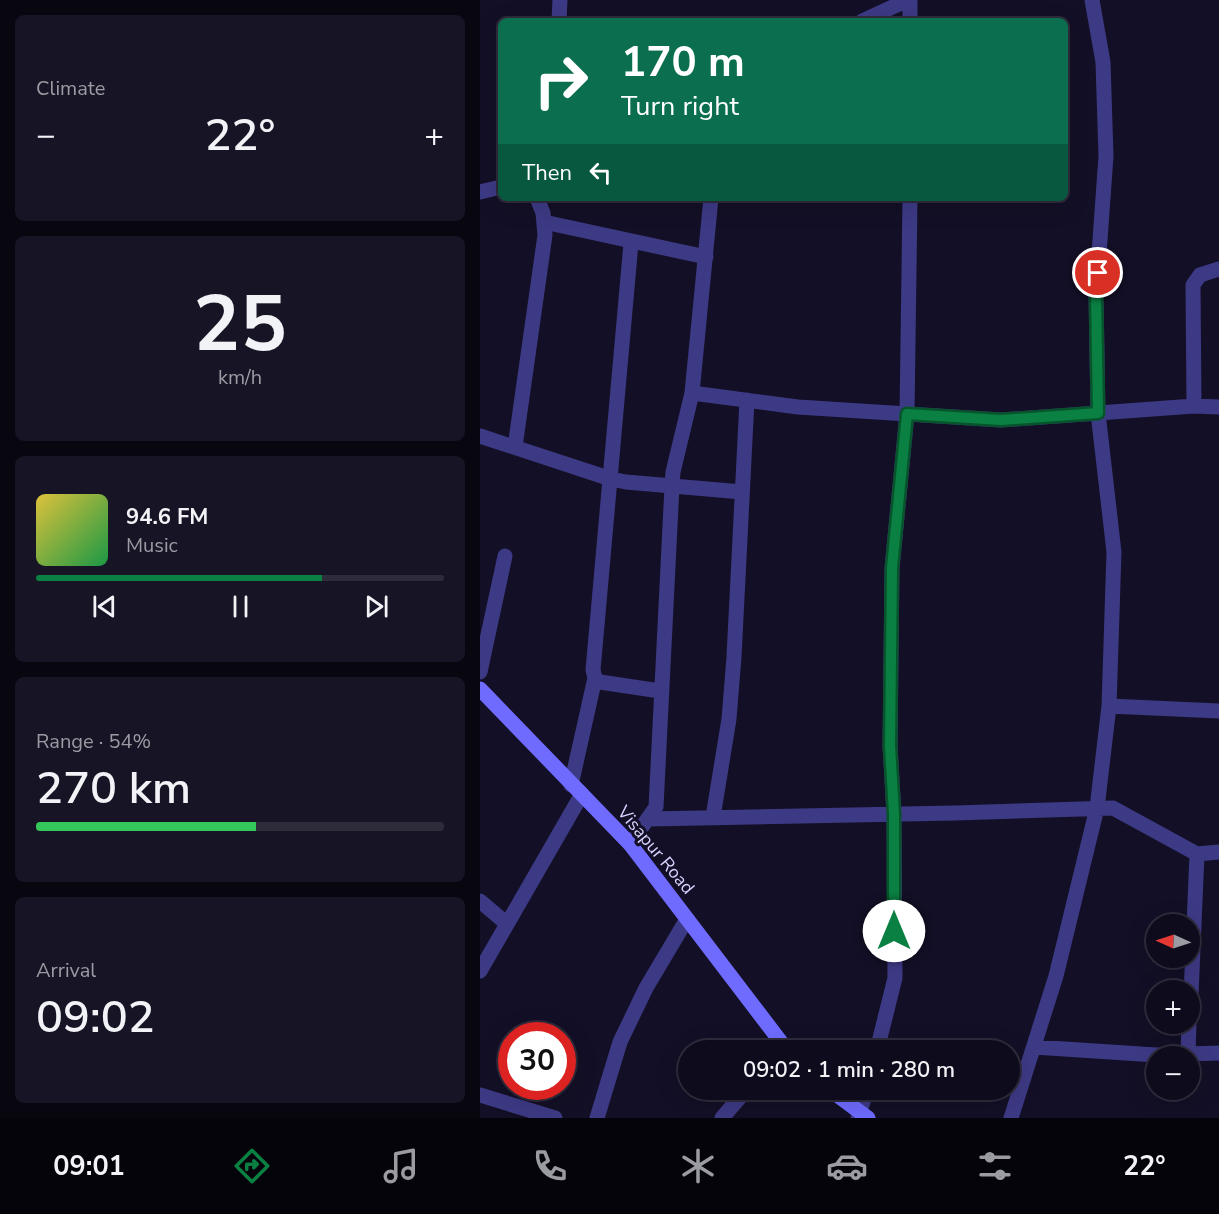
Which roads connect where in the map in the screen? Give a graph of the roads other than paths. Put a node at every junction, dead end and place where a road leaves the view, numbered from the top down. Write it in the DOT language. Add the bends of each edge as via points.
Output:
graph roads {
  1 [pos="560,0"];
  2 [pos="909,0"];
  3 [pos="1092,0"];
  4 [pos="559,18"];
  5 [pos="869,18"];
  6 [pos="910,18"];
  7 [pos="498,188"];
  8 [pos="480,192"];
  9 [pos="538,201"];
  10 [pos="711,201"];
  11 [pos="910,201"];
  12 [pos="544,222"];
  13 [pos="631,243"];
  14 [pos="706,257"];
  15 [pos="1219,269"];
  16 [pos="692,393"];
  17 [pos="747,400"];
  18 [pos="1194,406"];
  19 [pos="1219,407"];
  20 [pos="1098,413"];
  21 [pos="907,414"];
  22 [pos="480,436"];
  23 [pos="514,447"];
  24 [pos="611,479"];
  25 [pos="672,486"];
  26 [pos="742,492"];
  27 [pos="505,556"];
  28 [pos="480,672"];
  29 [pos="595,678"];
  30 [pos="480,689"];
  31 [pos="660,691"];
  32 [pos="1109,706"];
  33 [pos="1219,711"];
  34 [pos="577,790"];
  35 [pos="1097,808"];
  36 [pos="894,814"];
  37 [pos="713,817"];
  38 [pos="648,819"];
  39 [pos="630,844"];
  40 [pos="1219,852"];
  41 [pos="1197,854"];
  42 [pos="480,901"];
  43 [pos="687,919"];
  44 [pos="507,924"];
  45 [pos="480,971"];
  46 [pos="1191,980"];
  47 [pos="777,1040"];
  48 [pos="880,1040"];
  49 [pos="1034,1047"];
  50 [pos="1219,1053"];
  51 [pos="1146,1054"];
  52 [pos="1200,1054"];
  53 [pos="480,1095"];
  54 [pos="738,1100"];
  55 [pos="842,1100"];
  56 [pos="865,1100"];
  57 [pos="862,1116"];
  58 [pos="555,1118"];
  59 [pos="597,1118"];
  60 [pos="722,1118"];
  61 [pos="1011,1118"];
  1 -- 4 [label="street"];
  2 -- 5 [label="street"];
  2 -- 6 [label="street"];
  3 -- 20 [label="street" via="1103,62 1106,156 1096,296"];
  7 -- 8 [label="street"];
  9 -- 12 [label="street"];
  10 -- 14 [label="street"];
  11 -- 21 [label="street"];
  12 -- 13 [label="street"];
  12 -- 23 [label="street"];
  13 -- 14 [label="street"];
  13 -- 24 [label="street"];
  14 -- 16 [label="street"];
  15 -- 18 [label="street" via="1200,275 1192,285"];
  16 -- 17 [label="street"];
  16 -- 25 [label="street"];
  17 -- 21 [label="street"];
  17 -- 26 [label="street"];
  18 -- 19 [label="street"];
  18 -- 20 [label="street"];
  20 -- 21 [label="street" via="1001,420"];
  20 -- 32 [label="street" via="1114,552"];
  21 -- 36 [label="street" via="892,568 890,746"];
  22 -- 23 [label="street"];
  23 -- 24 [label="street"];
  24 -- 25 [label="street"];
  24 -- 29 [label="street"];
  25 -- 26 [label="street"];
  25 -- 31 [label="street"];
  26 -- 37 [label="street" via="729,719"];
  27 -- 28 [label="street"];
  29 -- 31 [label="street"];
  29 -- 34 [label="street"];
  30 -- 34 [label="street, Visapur Road"];
  31 -- 38 [label="street" via="656,807"];
  32 -- 33 [label="street"];
  32 -- 35 [label="street"];
  34 -- 39 [label="street, Visapur Road"];
  34 -- 44 [label="street"];
  35 -- 36 [label="street"];
  35 -- 41 [label="street" via="1113,808"];
  35 -- 49 [label="street" via="1056,976"];
  36 -- 37 [label="street"];
  36 -- 48 [label="street" via="895,978"];
  37 -- 38 [label="street"];
  38 -- 39 [label="street"];
  39 -- 43 [label="street, Visapur Road"];
  40 -- 41 [label="street"];
  41 -- 46 [label="street"];
  42 -- 44 [label="street"];
  43 -- 47 [label="street, Visapur Road"];
  43 -- 59 [label="street" via="620,1042"];
  44 -- 45 [label="street"];
  49 -- 51 [label="street"];
  49 -- 61 [label="street"];
  50 -- 52 [label="street"];
  53 -- 58 [label="street"];
  54 -- 60 [label="street"];
  55 -- 57 [label="street"];
  56 -- 57 [label="street"];
}
